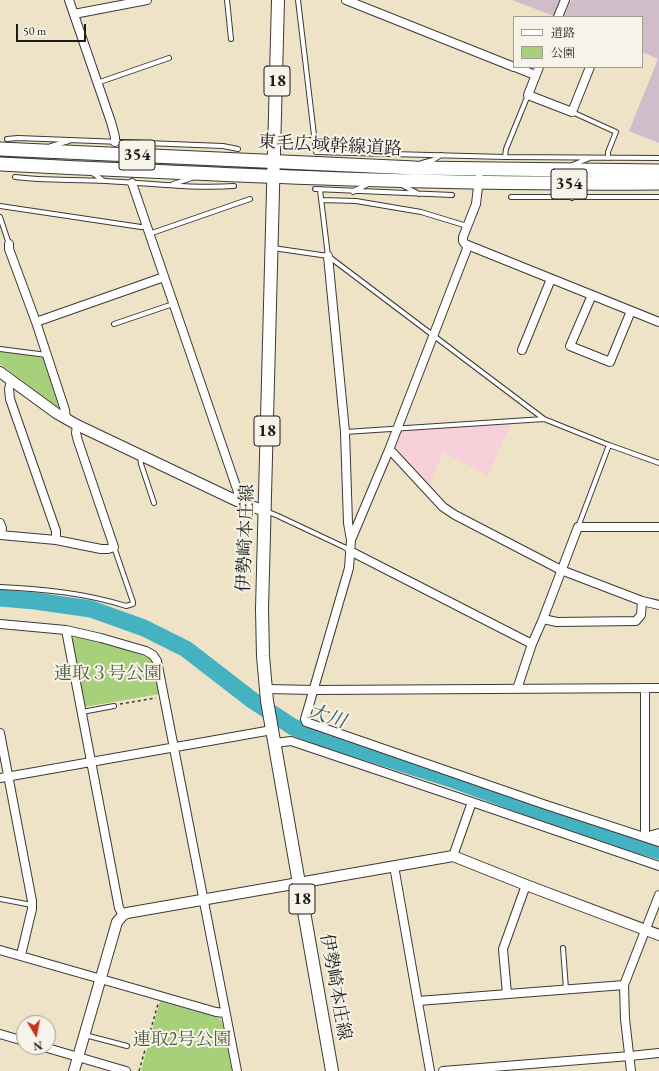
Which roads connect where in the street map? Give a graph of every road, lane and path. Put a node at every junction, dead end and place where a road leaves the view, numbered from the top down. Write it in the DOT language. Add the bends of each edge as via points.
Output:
graph roads {
  1 [pos="69,0"];
  2 [pos="147,0"];
  3 [pos="227,0"];
  4 [pos="278,0"];
  5 [pos="298,0"];
  6 [pos="346,0"];
  7 [pos="565,0"];
  8 [pos="74,14"];
  9 [pos="558,16"];
  10 [pos="232,39"];
  11 [pos="169,58"];
  12 [pos="513,66"];
  13 [pos="520,68"];
  14 [pos="590,68"];
  15 [pos="537,71"];
  16 [pos="98,83"];
  17 [pos="528,95"];
  18 [pos="572,112"];
  19 [pos="70,140"];
  20 [pos="4,144"];
  21 [pos="123,149"];
  22 [pos="238,149"];
  23 [pos="44,151"];
  24 [pos="442,155"];
  25 [pos="505,157"];
  26 [pos="590,158"];
  27 [pos="608,158"];
  28 [pos="659,158"];
  29 [pos="362,159"];
  30 [pos="275,161"];
  31 [pos="0,164"];
  32 [pos="85,168"];
  33 [pos="415,168"];
  34 [pos="480,169"];
  35 [pos="563,171"];
  36 [pos="659,171"];
  37 [pos="207,173"];
  38 [pos="15,176"];
  39 [pos="274,176"];
  40 [pos="372,180"];
  41 [pos="104,181"];
  42 [pos="397,181"];
  43 [pos="132,183"];
  44 [pos="479,183"];
  45 [pos="550,184"];
  46 [pos="659,184"];
  47 [pos="171,185"];
  48 [pos="234,186"];
  49 [pos="315,189"];
  50 [pos="320,190"];
  51 [pos="353,192"];
  52 [pos="419,194"];
  53 [pos="452,195"];
  54 [pos="511,197"];
  55 [pos="659,197"];
  56 [pos="572,198"];
  57 [pos="250,199"];
  58 [pos="321,200"];
  59 [pos="0,206"];
  60 [pos="0,218"];
  61 [pos="467,226"];
  62 [pos="148,230"];
  63 [pos="9,244"];
  64 [pos="468,246"];
  65 [pos="272,248"];
  66 [pos="328,256"];
  67 [pos="164,277"];
  68 [pos="551,279"];
  69 [pos="592,295"];
  70 [pos="173,304"];
  71 [pos="631,311"];
  72 [pos="36,322"];
  73 [pos="659,322"];
  74 [pos="114,324"];
  75 [pos="434,336"];
  76 [pos="0,349"];
  77 [pos="522,350"];
  78 [pos="47,356"];
  79 [pos="0,372"];
  80 [pos="11,380"];
  81 [pos="66,419"];
  82 [pos="544,419"];
  83 [pos="77,425"];
  84 [pos="397,428"];
  85 [pos="345,432"];
  86 [pos="610,446"];
  87 [pos="389,450"];
  88 [pos="140,455"];
  89 [pos="659,463"];
  90 [pos="238,501"];
  91 [pos="154,503"];
  92 [pos="265,511"];
  93 [pos="0,524"];
  94 [pos="578,527"];
  95 [pos="659,527"];
  96 [pos="0,535"];
  97 [pos="56,540"];
  98 [pos="351,540"];
  99 [pos="114,547"];
  100 [pos="350,551"];
  101 [pos="561,570"];
  102 [pos="0,587"];
  103 [pos="642,601"];
  104 [pos="659,605"];
  105 [pos="543,619"];
  106 [pos="0,624"];
  107 [pos="66,630"];
  108 [pos="532,644"];
  109 [pos="645,688"];
  110 [pos="659,688"];
  111 [pos="517,689"];
  112 [pos="314,690"];
  113 [pos="267,695"];
  114 [pos="164,696"];
  115 [pos="114,706"];
  116 [pos="82,712"];
  117 [pos="272,729"];
  118 [pos="0,733"];
  119 [pos="275,743"];
  120 [pos="173,748"];
  121 [pos="91,762"];
  122 [pos="4,778"];
  123 [pos="472,802"];
  124 [pos="659,833"];
  125 [pos="645,838"];
  126 [pos="659,842"];
  127 [pos="454,856"];
  128 [pos="394,866"];
  129 [pos="659,866"];
  130 [pos="299,884"];
  131 [pos="526,885"];
  132 [pos="659,895"];
  133 [pos="0,899"];
  134 [pos="203,900"];
  135 [pos="32,905"];
  136 [pos="123,915"];
  137 [pos="644,930"];
  138 [pos="659,935"];
  139 [pos="564,948"];
  140 [pos="0,950"];
  141 [pos="21,955"];
  142 [pos="100,978"];
  143 [pos="624,985"];
  144 [pos="566,989"];
  145 [pos="507,994"];
  146 [pos="161,996"];
  147 [pos="418,1001"];
  148 [pos="225,1013"];
  149 [pos="0,1034"];
  150 [pos="84,1035"];
  151 [pos="16,1039"];
  152 [pos="127,1046"];
  153 [pos="56,1051"];
  154 [pos="659,1053"];
  155 [pos="630,1056"];
  156 [pos="78,1057"];
  157 [pos="74,1071"];
  158 [pos="126,1071"];
  159 [pos="139,1071"];
  160 [pos="237,1071"];
  161 [pos="332,1071"];
  162 [pos="430,1071"];
  163 [pos="443,1071"];
  164 [pos="631,1071"];
  1 -- 8 [label="street"];
  2 -- 8 [label="street"];
  3 -- 10 [label="lane"];
  4 -- 30 [label="main road, 伊勢崎本庄線 / 18"];
  5 -- 29 [label="lane" via="316,152"];
  6 -- 12 [label="street"];
  7 -- 9 [label="street"];
  8 -- 16 [label="street"];
  11 -- 16 [label="lane"];
  13 -- 15 [label="street"];
  14 -- 18 [label="street"];
  15 -- 17 [label="street"];
  16 -- 21 [label="street" via="115,137"];
  17 -- 18 [label="street"];
  17 -- 25 [label="lane"];
  18 -- 27 [label="lane" via="616,132"];
  19 -- 20 [label="lane" via="18,138"];
  19 -- 21 [label="lane"];
  19 -- 23 [label="lane" via="52,145"];
  20 -- 23 [label="highway, 東毛広域幹線道路 / 354"];
  21 -- 22 [label="lane" via="223,146"];
  21 -- 23 [label="highway, 東毛広域幹線道路 / 354"];
  21 -- 30 [label="highway, 東毛広域幹線道路 / 354"];
  24 -- 25 [label="lane"];
  24 -- 29 [label="lane"];
  24 -- 33 [label="lane"];
  25 -- 26 [label="lane"];
  26 -- 27 [label="lane"];
  26 -- 35 [label="lane"];
  27 -- 28 [label="lane"];
  29 -- 30 [label="highway, 東毛広域幹線道路 / 354"];
  29 -- 33 [label="highway, 東毛広域幹線道路 / 354"];
  30 -- 39 [label="main road, 伊勢崎本庄線 / 18"];
  31 -- 32 [label="highway, 東毛広域幹線道路 / 354"];
  32 -- 37 [label="highway, 東毛広域幹線道路 / 354"];
  32 -- 41 [label="lane"];
  33 -- 34 [label="highway, 東毛広域幹線道路 / 354"];
  34 -- 35 [label="highway, 東毛広域幹線道路 / 354"];
  34 -- 44 [label="street"];
  35 -- 36 [label="highway, 東毛広域幹線道路 / 354"];
  37 -- 39 [label="highway, 東毛広域幹線道路 / 354"];
  37 -- 47 [label="lane"];
  38 -- 41 [label="lane" via="29,179"];
  39 -- 40 [label="highway, 東毛広域幹線道路 / 354"];
  39 -- 65 [label="main road, 伊勢崎本庄線 / 18"];
  40 -- 42 [label="highway, 東毛広域幹線道路 / 354"];
  40 -- 51 [label="lane"];
  41 -- 43 [label="lane"];
  42 -- 44 [label="highway, 東毛広域幹線道路 / 354"];
  42 -- 52 [label="lane"];
  43 -- 47 [label="lane"];
  43 -- 62 [label="street"];
  44 -- 45 [label="highway, 東毛広域幹線道路 / 354"];
  44 -- 61 [label="street" via="476,204"];
  45 -- 46 [label="highway, 東毛広域幹線道路 / 354"];
  45 -- 56 [label="lane"];
  47 -- 48 [label="lane"];
  49 -- 50 [label="lane"];
  50 -- 51 [label="lane"];
  50 -- 58 [label="lane"];
  51 -- 52 [label="lane"];
  52 -- 53 [label="lane"];
  54 -- 56 [label="lane"];
  55 -- 56 [label="lane"];
  57 -- 62 [label="lane"];
  58 -- 61 [label="lane" via="356,202 421,212"];
  58 -- 66 [label="lane"];
  59 -- 62 [label="lane"];
  60 -- 63 [label="lane"];
  61 -- 64 [label="street" via="463,241"];
  62 -- 67 [label="street"];
  63 -- 72 [label="street"];
  64 -- 68 [label="street"];
  64 -- 75 [label="street"];
  65 -- 66 [label="lane"];
  65 -- 92 [label="main road, 伊勢崎本庄線 / 18"];
  66 -- 75 [label="lane"];
  66 -- 85 [label="street"];
  67 -- 70 [label="street"];
  67 -- 72 [label="street"];
  68 -- 69 [label="street"];
  68 -- 77 [label="street"];
  69 -- 71 [label="street"];
  69 -- 71 [label="street" via="570,346 610,362"];
  70 -- 74 [label="lane"];
  70 -- 90 [label="street" via="238,492"];
  71 -- 73 [label="street"];
  72 -- 78 [label="street"];
  75 -- 82 [label="lane"];
  75 -- 84 [label="street"];
  76 -- 78 [label="lane"];
  78 -- 81 [label="street"];
  79 -- 80 [label="street"];
  80 -- 81 [label="street"];
  80 -- 97 [label="street" via="10,399 56,531"];
  81 -- 83 [label="street"];
  82 -- 84 [label="lane"];
  82 -- 86 [label="lane"];
  83 -- 88 [label="street"];
  83 -- 99 [label="street" via="78,441"];
  84 -- 85 [label="lane"];
  84 -- 87 [label="street"];
  85 -- 98 [label="street" via="348,523"];
  86 -- 89 [label="lane"];
  86 -- 94 [label="lane"];
  87 -- 98 [label="street"];
  87 -- 101 [label="street" via="443,507"];
  88 -- 90 [label="street"];
  88 -- 91 [label="lane"];
  90 -- 92 [label="street"];
  92 -- 100 [label="lane"];
  92 -- 113 [label="main road, 伊勢崎本庄線 / 18" via="262,635"];
  93 -- 96 [label="street"];
  94 -- 95 [label="street"];
  94 -- 101 [label="street"];
  96 -- 97 [label="street"];
  97 -- 99 [label="street" via="101,549"];
  98 -- 100 [label="street"];
  99 -- 102 [label="lane" via="134,602 131,606 73,593"];
  100 -- 108 [label="street"];
  100 -- 112 [label="street" via="349,568"];
  101 -- 103 [label="street"];
  101 -- 105 [label="street"];
  103 -- 104 [label="street"];
  103 -- 105 [label="street" via="640,615 636,621 557,622"];
  105 -- 108 [label="street"];
  106 -- 107 [label="street"];
  107 -- 114 [label="street" via="153,655 157,661"];
  107 -- 116 [label="street"];
  108 -- 111 [label="street"];
  109 -- 110 [label="street"];
  109 -- 111 [label="street"];
  109 -- 125 [label="street"];
  111 -- 112 [label="street"];
  112 -- 113 [label="street"];
  112 -- 125 [label="street" via="304,719 306,722"];
  113 -- 117 [label="main road, 伊勢崎本庄線 / 18"];
  114 -- 115 [label="path"];
  114 -- 120 [label="street"];
  115 -- 116 [label="lane"];
  116 -- 121 [label="street"];
  117 -- 119 [label="main road, 伊勢崎本庄線 / 18"];
  117 -- 120 [label="street"];
  118 -- 122 [label="street"];
  119 -- 123 [label="street" via="291,741"];
  119 -- 130 [label="main road, 伊勢崎本庄線 / 18"];
  120 -- 121 [label="street"];
  120 -- 134 [label="street"];
  121 -- 122 [label="street"];
  121 -- 136 [label="street" via="119,908"];
  122 -- 135 [label="street"];
  123 -- 127 [label="street"];
  123 -- 129 [label="street"];
  124 -- 125 [label="street"];
  125 -- 126 [label="street"];
  127 -- 128 [label="street"];
  127 -- 131 [label="street"];
  128 -- 130 [label="street"];
  128 -- 147 [label="street"];
  130 -- 134 [label="street"];
  130 -- 161 [label="main road, 伊勢崎本庄線 / 18"];
  131 -- 137 [label="street"];
  131 -- 145 [label="street" via="503,949"];
  132 -- 137 [label="street"];
  133 -- 135 [label="lane"];
  134 -- 136 [label="street"];
  134 -- 148 [label="street"];
  135 -- 141 [label="street"];
  136 -- 142 [label="street" via="117,922"];
  137 -- 138 [label="street"];
  137 -- 143 [label="street"];
  139 -- 144 [label="lane"];
  140 -- 141 [label="street"];
  141 -- 142 [label="street"];
  142 -- 146 [label="street"];
  142 -- 150 [label="street"];
  143 -- 144 [label="street"];
  143 -- 155 [label="street"];
  144 -- 145 [label="street"];
  145 -- 147 [label="street"];
  146 -- 148 [label="street"];
  146 -- 159 [label="path"];
  147 -- 162 [label="street"];
  148 -- 160 [label="street"];
  149 -- 151 [label="street"];
  150 -- 152 [label="lane"];
  150 -- 156 [label="street"];
  153 -- 156 [label="street"];
  154 -- 155 [label="street"];
  155 -- 163 [label="street"];
  155 -- 164 [label="street"];
  156 -- 157 [label="street"];
  156 -- 158 [label="street"];
}
